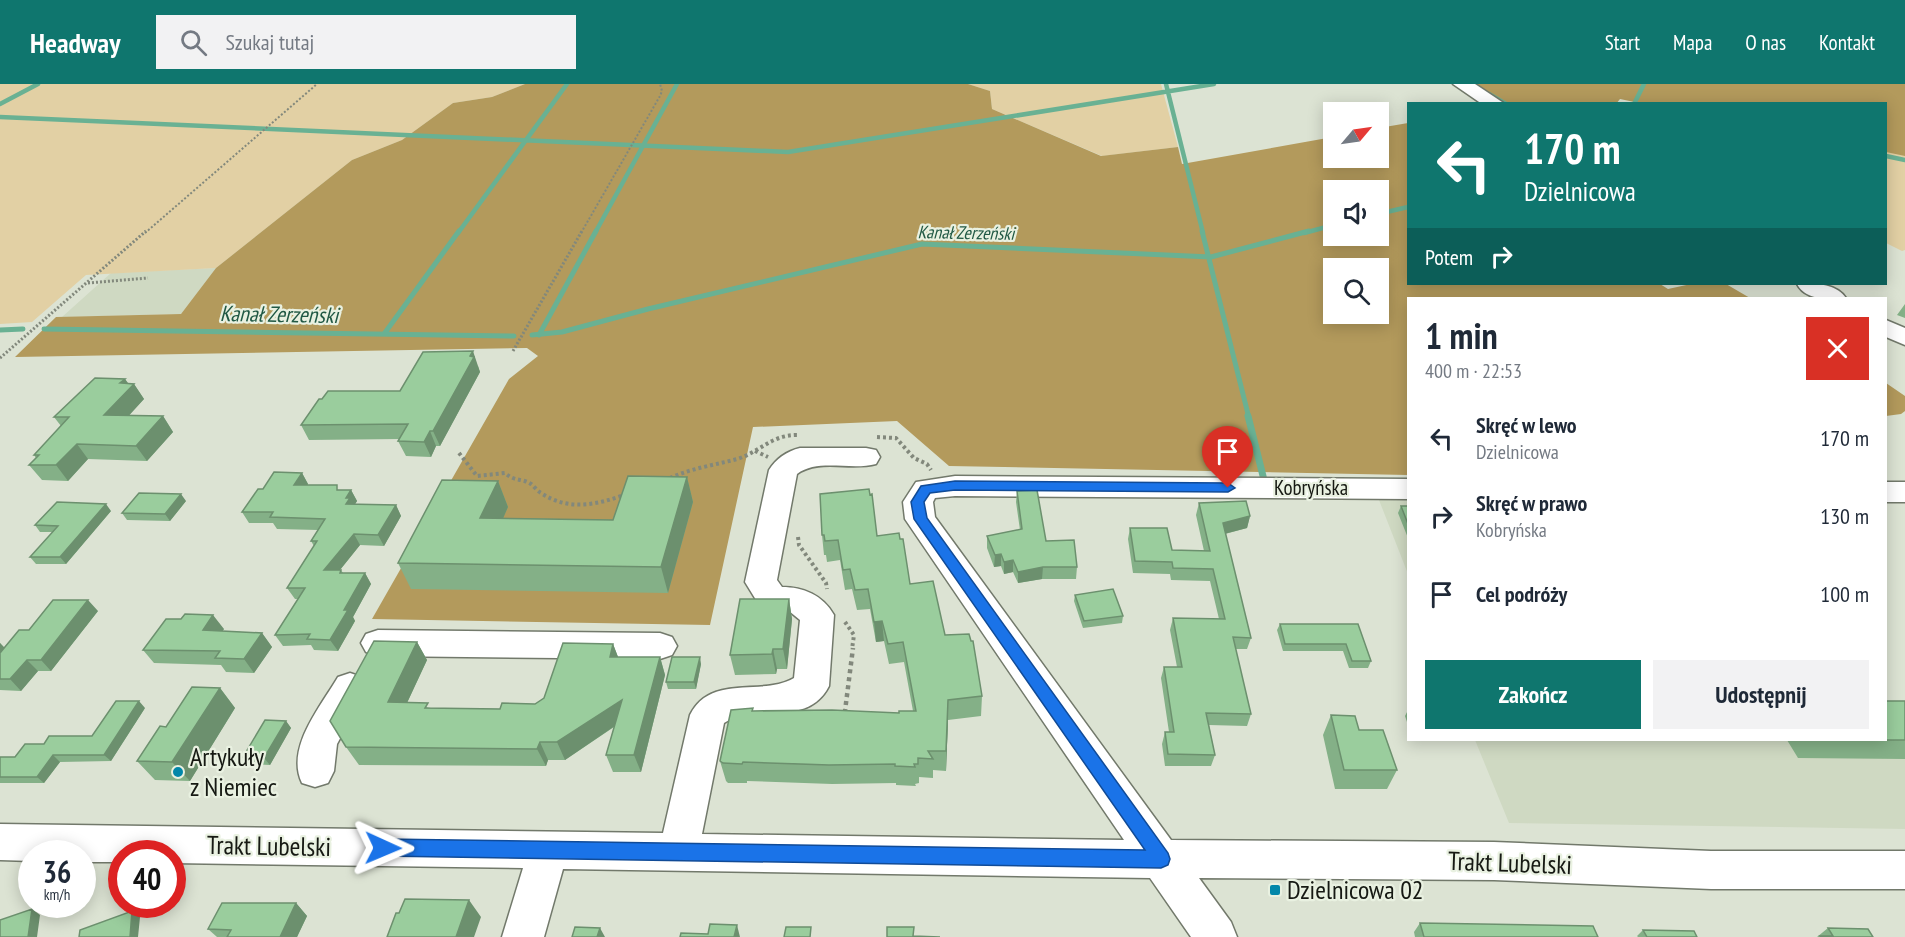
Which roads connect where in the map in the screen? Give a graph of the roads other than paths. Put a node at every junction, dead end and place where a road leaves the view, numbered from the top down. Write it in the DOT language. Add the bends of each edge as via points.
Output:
graph roads {
  1 [pos="1462,84"];
  2 [pos="1493,102"];
  3 [pos="1810,285"];
  4 [pos="1832,297"];
  5 [pos="1887,328"];
  6 [pos="1905,338"];
  7 [pos="869,447"];
  8 [pos="1407,489"];
  9 [pos="1887,492"];
  10 [pos="1905,492"];
  11 [pos="660,646"];
  12 [pos="315,771"];
  13 [pos="0,842"];
  14 [pos="548,850"];
  15 [pos="679,850"];
  16 [pos="1161,859"];
  17 [pos="1905,870"];
  18 [pos="523,937"];
  19 [pos="1216,937"];
  1 -- 2 [label="street"];
  3 -- 4 [label="street"];
  5 -- 6 [label="street"];
  7 -- 15 [label="street" via="800,458 783,470 761,582 773,599 796,599 818,615 811,686 788,699 727,702 708,715"];
  8 -- 16 [label="street, Kobryńska" via="935,488 918,502 920,519"];
  9 -- 10 [label="street"];
  11 -- 12 [label="street" via="374,643 320,743"];
  13 -- 14 [label="street, Trakt Lubelski"];
  14 -- 15 [label="street, Trakt Lubelski"];
  14 -- 18 [label="street"];
  15 -- 16 [label="street, Trakt Lubelski"];
  16 -- 17 [label="street, Trakt Lubelski"];
  16 -- 19 [label="street"];
}
